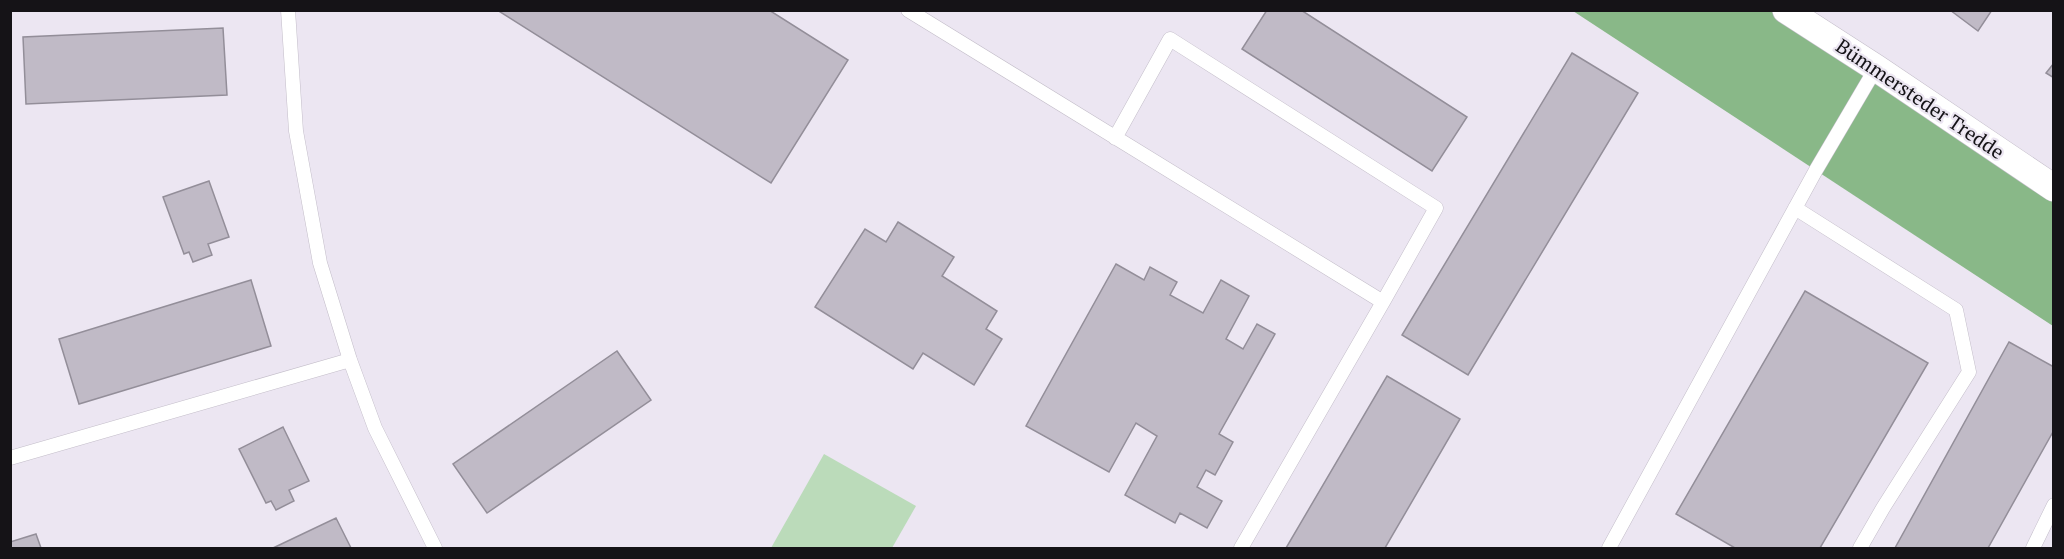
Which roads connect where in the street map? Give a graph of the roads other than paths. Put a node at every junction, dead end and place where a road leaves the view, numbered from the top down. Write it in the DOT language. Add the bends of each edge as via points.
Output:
graph roads {
  1 [pos="288,10"];
  2 [pos="908,10"];
  3 [pos="1786,10"];
  4 [pos="1876,68"];
  5 [pos="1115,138"];
  6 [pos="2054,188"];
  7 [pos="1795,208"];
  8 [pos="1383,302"];
  9 [pos="350,360"];
  10 [pos="10,458"];
  11 [pos="2054,506"];
  12 [pos="435,549"];
  13 [pos="1241,549"];
  14 [pos="1609,549"];
  15 [pos="1860,549"];
  16 [pos="2033,549"];
  1 -- 9 [label="lane" via="296,131 320,263"];
  2 -- 5 [label="lane"];
  3 -- 4 [label="street, Bümmersteder Tredde"];
  4 -- 6 [label="street, Bümmersteder Tredde"];
  4 -- 7 [label="lane"];
  5 -- 8 [label="lane"];
  5 -- 8 [label="lane" via="1170,39 1436,208"];
  7 -- 14 [label="lane"];
  7 -- 15 [label="lane" via="1956,310 1969,372"];
  8 -- 13 [label="lane"];
  9 -- 10 [label="lane"];
  9 -- 12 [label="lane" via="375,428"];
  11 -- 16 [label="lane"];
}
